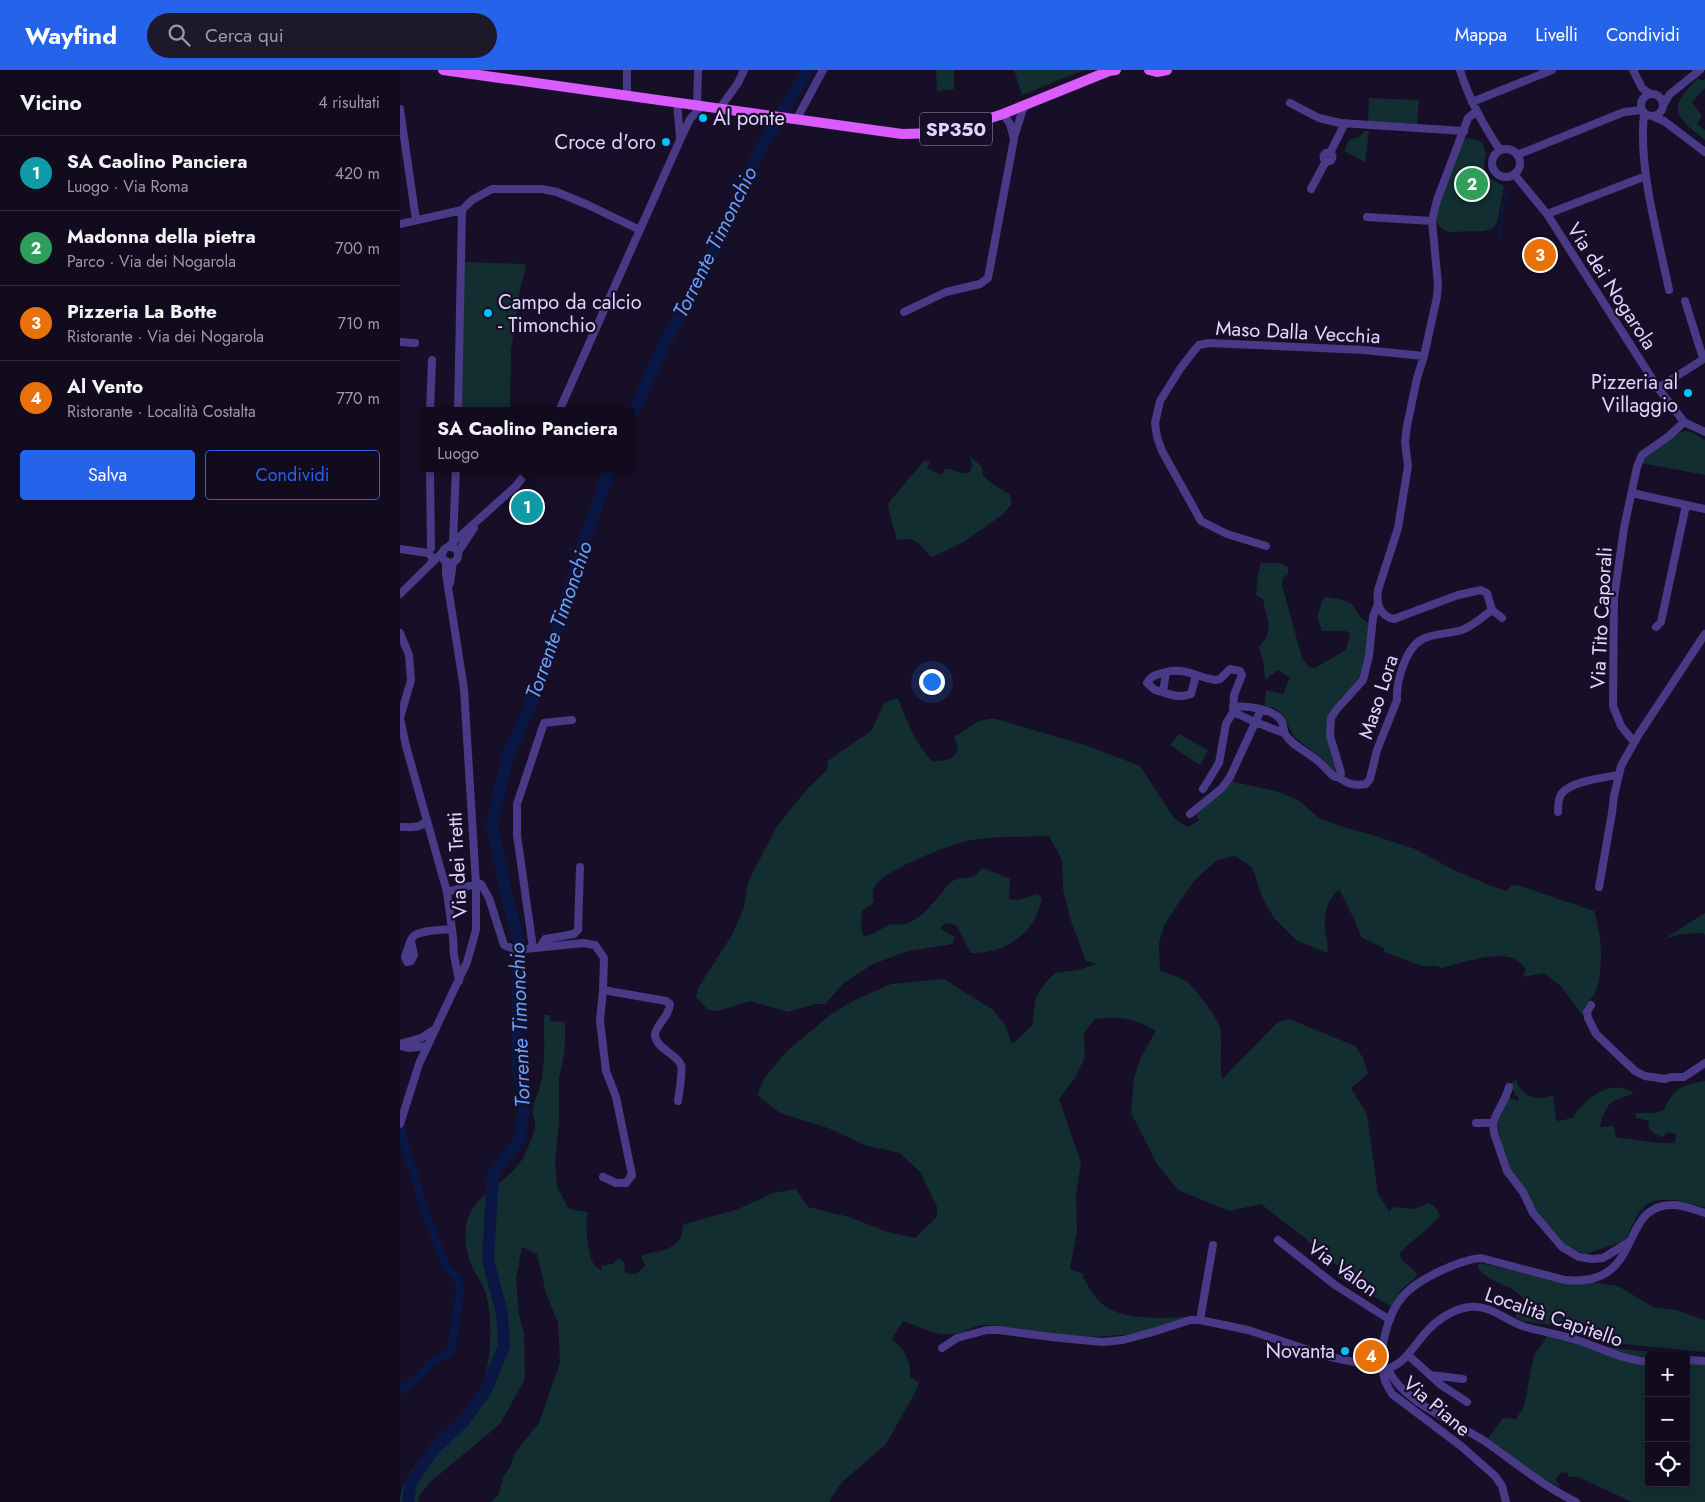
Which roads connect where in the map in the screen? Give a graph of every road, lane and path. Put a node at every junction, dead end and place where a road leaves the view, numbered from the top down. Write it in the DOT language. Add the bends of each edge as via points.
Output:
graph roads {
  1 [pos="443,70"];
  2 [pos="627,70"];
  3 [pos="698,70"];
  4 [pos="744,70"];
  5 [pos="823,70"];
  6 [pos="1112,70"];
  7 [pos="1149,70"];
  8 [pos="1167,70"];
  9 [pos="1460,70"];
  10 [pos="1552,70"];
  11 [pos="1633,70"];
  12 [pos="1700,70"];
  13 [pos="1642,88"];
  14 [pos="1670,94"];
  15 [pos="1653,95"];
  16 [pos="627,96"];
  17 [pos="1472,102"];
  18 [pos="1290,103"];
  19 [pos="691,104"];
  20 [pos="1024,106"];
  21 [pos="720,108"];
  22 [pos="1662,108"];
  23 [pos="400,109"];
  24 [pos="1645,110"];
  25 [pos="1477,111"];
  26 [pos="1003,114"];
  27 [pos="690,119"];
  28 [pos="795,120"];
  29 [pos="1664,121"];
  30 [pos="1346,123"];
  31 [pos="402,128"];
  32 [pos="1464,131"];
  33 [pos="1014,139"];
  34 [pos="680,140"];
  35 [pos="1500,150"];
  36 [pos="1705,152"];
  37 [pos="1517,155"];
  38 [pos="1514,174"];
  39 [pos="1646,176"];
  40 [pos="1311,189"];
  41 [pos="462,210"];
  42 [pos="1547,214"];
  43 [pos="1367,217"];
  44 [pos="416,220"];
  45 [pos="1432,221"];
  46 [pos="400,224"];
  47 [pos="640,230"];
  48 [pos="1669,290"];
  49 [pos="1684,301"];
  50 [pos="904,312"];
  51 [pos="400,342"];
  52 [pos="415,343"];
  53 [pos="1424,356"];
  54 [pos="1704,358"];
  55 [pos="432,360"];
  56 [pos="1658,388"];
  57 [pos="430,407"];
  58 [pos="458,407"];
  59 [pos="561,407"];
  60 [pos="1684,422"];
  61 [pos="1705,432"];
  62 [pos="430,472"];
  63 [pos="456,472"];
  64 [pos="527,472"];
  65 [pos="1632,493"];
  66 [pos="1686,505"];
  67 [pos="1705,509"];
  68 [pos="487,514"];
  69 [pos="454,519"];
  70 [pos="462,534"];
  71 [pos="1266,546"];
  72 [pos="431,548"];
  73 [pos="400,549"];
  74 [pos="415,551"];
  75 [pos="449,553"];
  76 [pos="430,565"];
  77 [pos="400,594"];
  78 [pos="1378,604"];
  79 [pos="1492,610"];
  80 [pos="1502,618"];
  81 [pos="1656,627"];
  82 [pos="400,633"];
  83 [pos="1705,634"];
  84 [pos="1166,672"];
  85 [pos="1196,675"];
  86 [pos="1163,692"];
  87 [pos="1233,710"];
  88 [pos="1261,710"];
  89 [pos="400,718"];
  90 [pos="572,720"];
  91 [pos="1255,723"];
  92 [pos="1284,733"];
  93 [pos="1634,742"];
  94 [pos="1618,775"];
  95 [pos="1338,777"];
  96 [pos="1203,789"];
  97 [pos="1558,812"];
  98 [pos="1190,814"];
  99 [pos="427,820"];
  100 [pos="400,827"];
  101 [pos="580,867"];
  102 [pos="476,884"];
  103 [pos="1599,886"];
  104 [pos="447,892"];
  105 [pos="452,929"];
  106 [pos="411,941"];
  107 [pos="534,948"];
  108 [pos="459,981"];
  109 [pos="603,990"];
  110 [pos="1591,1005"];
  111 [pos="436,1028"];
  112 [pos="403,1045"];
  113 [pos="427,1046"];
  114 [pos="1705,1063"];
  115 [pos="419,1064"];
  116 [pos="1509,1087"];
  117 [pos="678,1101"];
  118 [pos="401,1120"];
  119 [pos="1476,1123"];
  120 [pos="1493,1123"];
  121 [pos="603,1177"];
  122 [pos="1705,1213"];
  123 [pos="1278,1240"];
  124 [pos="1631,1240"];
  125 [pos="1213,1245"];
  126 [pos="1200,1320"];
  127 [pos="1390,1320"];
  128 [pos="942,1351"];
  129 [pos="1408,1354"];
  130 [pos="1690,1360"];
  131 [pos="1705,1361"];
  132 [pos="1645,1362"];
  133 [pos="1385,1369"];
  134 [pos="1430,1375"];
  135 [pos="1463,1379"];
  136 [pos="1467,1402"];
  137 [pos="1506,1502"];
  138 [pos="1576,1502"];
  1 -- 16 [label="main road, SP350"];
  2 -- 16 [label="street"];
  3 -- 19 [label="street"];
  4 -- 21 [label="street"];
  5 -- 28 [label="street"];
  6 -- 20 [label="main road, SP350"];
  7 -- 8 [label="main road"];
  9 -- 17 [label="street"];
  10 -- 17 [label="street"];
  11 -- 13 [label="street"];
  12 -- 14 [label="street"];
  13 -- 15 [label="street"];
  13 -- 24 [label="street"];
  14 -- 15 [label="street"];
  14 -- 22 [label="street"];
  15 -- 22 [label="street" via="1661,99"];
  15 -- 24 [label="street"];
  16 -- 19 [label="main road, SP350"];
  17 -- 25 [label="street"];
  18 -- 30 [label="street" via="1326,120"];
  19 -- 21 [label="main road, SP350"];
  19 -- 27 [label="street"];
  19 -- 27 [label="street"];
  19 -- 34 [label="street"];
  20 -- 26 [label="main road, SP350"];
  20 -- 33 [label="street"];
  21 -- 28 [label="main road, SP350"];
  22 -- 24 [label="street"];
  22 -- 29 [label="street"];
  23 -- 31 [label="street"];
  24 -- 29 [label="street"];
  24 -- 37 [label="street" via="1631,110"];
  24 -- 39 [label="street" via="1642,129"];
  25 -- 32 [label="street" via="1468,118"];
  25 -- 35 [label="street"];
  26 -- 28 [label="main road, SP350" via="942,133 902,134"];
  26 -- 33 [label="street"];
  27 -- 34 [label="street"];
  29 -- 36 [label="street"];
  30 -- 32 [label="street"];
  30 -- 40 [label="street" via="1330,153 1332,159 1326,160"];
  31 -- 44 [label="street"];
  32 -- 45 [label="street"];
  33 -- 50 [label="street" via="988,278 980,284 946,292"];
  34 -- 47 [label="street"];
  35 -- 37 [label="street" via="1509,150"];
  35 -- 38 [label="street" via="1493,156 1494,170 1505,177"];
  37 -- 38 [label="street" via="1519,167"];
  38 -- 42 [label="street, Via dei Nogarola"];
  39 -- 42 [label="street"];
  39 -- 48 [label="street"];
  41 -- 44 [label="street"];
  41 -- 47 [label="street" via="492,189 549,190"];
  41 -- 58 [label="street"];
  42 -- 56 [label="street, Via dei Nogarola"];
  43 -- 45 [label="street"];
  44 -- 46 [label="street"];
  45 -- 53 [label="street" via="1438,284"];
  47 -- 59 [label="street"];
  49 -- 54 [label="street"];
  51 -- 52 [label="street"];
  53 -- 71 [label="street, Maso Dalla Vecchia" via="1209,343 1199,345 1193,352 1160,401 1155,423 1157,438 1201,521 1226,534"];
  53 -- 78 [label="street" via="1407,426 1408,466 1400,521 1378,590"];
  54 -- 56 [label="street"];
  55 -- 57 [label="street"];
  56 -- 60 [label="street, Via dei Nogarola"];
  60 -- 61 [label="street, Via dei Nogarola"];
  60 -- 65 [label="street, Via Tito Caporali" via="1642,455"];
  62 -- 72 [label="street"];
  63 -- 69 [label="street, Via dei Tretti"];
  64 -- 68 [label="street"];
  65 -- 66 [label="street"];
  65 -- 93 [label="street, Via Tito Caporali" via="1614,598 1613,706 1621,726"];
  66 -- 67 [label="street"];
  66 -- 81 [label="street" via="1661,622"];
  68 -- 70 [label="street"];
  68 -- 75 [label="street"];
  69 -- 70 [label="street"];
  69 -- 75 [label="street, Via dei Tretti"];
  70 -- 75 [label="street"];
  72 -- 74 [label="street"];
  72 -- 75 [label="street"];
  73 -- 74 [label="street"];
  74 -- 76 [label="street" via="432,556"];
  75 -- 76 [label="street"];
  75 -- 102 [label="street, Via dei Tretti" via="449,590 464,689"];
  76 -- 77 [label="street"];
  78 -- 79 [label="street" via="1382,613 1394,619 1439,601 1481,590 1488,593"];
  78 -- 95 [label="street" via="1363,680 1331,718 1330,736 1341,774"];
  79 -- 80 [label="street"];
  79 -- 95 [label="street, Maso Lora" via="1462,630 1419,641 1402,668 1397,700 1377,750 1370,779 1359,785 1348,784"];
  82 -- 89 [label="street" via="409,655 411,680"];
  83 -- 93 [label="street"];
  84 -- 85 [label="street" via="1178,670"];
  84 -- 86 [label="street"];
  84 -- 86 [label="street" via="1150,678 1147,683"];
  85 -- 86 [label="street" via="1190,695 1173,696"];
  85 -- 87 [label="street" via="1216,680 1230,669 1240,671 1242,675 1234,695"];
  87 -- 88 [label="street" via="1239,706"];
  87 -- 91 [label="street"];
  87 -- 96 [label="street" via="1226,724 1219,763"];
  88 -- 91 [label="street"];
  88 -- 92 [label="street" via="1275,714 1282,722"];
  89 -- 99 [label="street"];
  90 -- 107 [label="street" via="544,723 517,804 516,835"];
  91 -- 92 [label="street"];
  91 -- 98 [label="street" via="1226,783"];
  92 -- 95 [label="street, Maso Lora"];
  93 -- 94 [label="street"];
  94 -- 97 [label="street" via="1581,783 1567,790 1561,794"];
  94 -- 103 [label="street"];
  99 -- 100 [label="street" via="420,826"];
  99 -- 104 [label="street"];
  101 -- 107 [label="street" via="578,930 574,934 545,940"];
  102 -- 104 [label="street"];
  102 -- 107 [label="street" via="481,884 489,898 504,945 516,950"];
  102 -- 108 [label="street, Via dei Tretti" via="476,930 471,953"];
  104 -- 105 [label="street"];
  105 -- 106 [label="street" via="420,933"];
  105 -- 108 [label="street"];
  107 -- 109 [label="street" via="583,943 595,946 604,958"];
  108 -- 111 [label="street, Via dei Tretti"];
  109 -- 117 [label="street" via="666,1000 670,1004 667,1017 655,1034 657,1041 678,1060 681,1067"];
  109 -- 121 [label="street" via="600,1021 606,1071 616,1097 632,1175 622,1184"];
  110 -- 114 [label="street" via="1588,1018 1596,1034 1645,1076 1684,1077"];
  111 -- 112 [label="street"];
  111 -- 113 [label="street, Via dei Tretti"];
  112 -- 113 [label="street" via="418,1042"];
  112 -- 115 [label="street" via="417,1057"];
  113 -- 115 [label="street, Via dei Tretti"];
  115 -- 118 [label="street, Via dei Tretti"];
  116 -- 120 [label="street"];
  119 -- 120 [label="street"];
  120 -- 124 [label="street" via="1507,1171 1524,1192 1533,1213 1562,1247 1579,1257 1603,1258"];
  122 -- 124 [label="street, Via Piane" via="1676,1205 1650,1210 1637,1225"];
  123 -- 127 [label="street, Via Valon" via="1336,1285"];
  124 -- 127 [label="street, Via Piane" via="1614,1268 1603,1276 1580,1281 1481,1258 1463,1262 1411,1289 1398,1302"];
  125 -- 126 [label="street"];
  126 -- 128 [label="street" via="1190,1320 1123,1340 1102,1342 987,1330 954,1340"];
  126 -- 133 [label="street" via="1248,1330 1330,1357"];
  127 -- 133 [label="street, Via Piane" via="1382,1347"];
  129 -- 132 [label="street, Località Capitello" via="1438,1321 1454,1311 1472,1306 1491,1310 1526,1327"];
  129 -- 133 [label="street, Località Capitello" via="1396,1366"];
  129 -- 134 [label="street"];
  130 -- 131 [label="street"];
  133 -- 137 [label="street, Via Piane" via="1386,1384 1392,1394 1495,1476 1502,1486"];
  133 -- 138 [label="street, Via Piane" via="1419,1402"];
  134 -- 135 [label="street"];
  134 -- 136 [label="street"];
}
